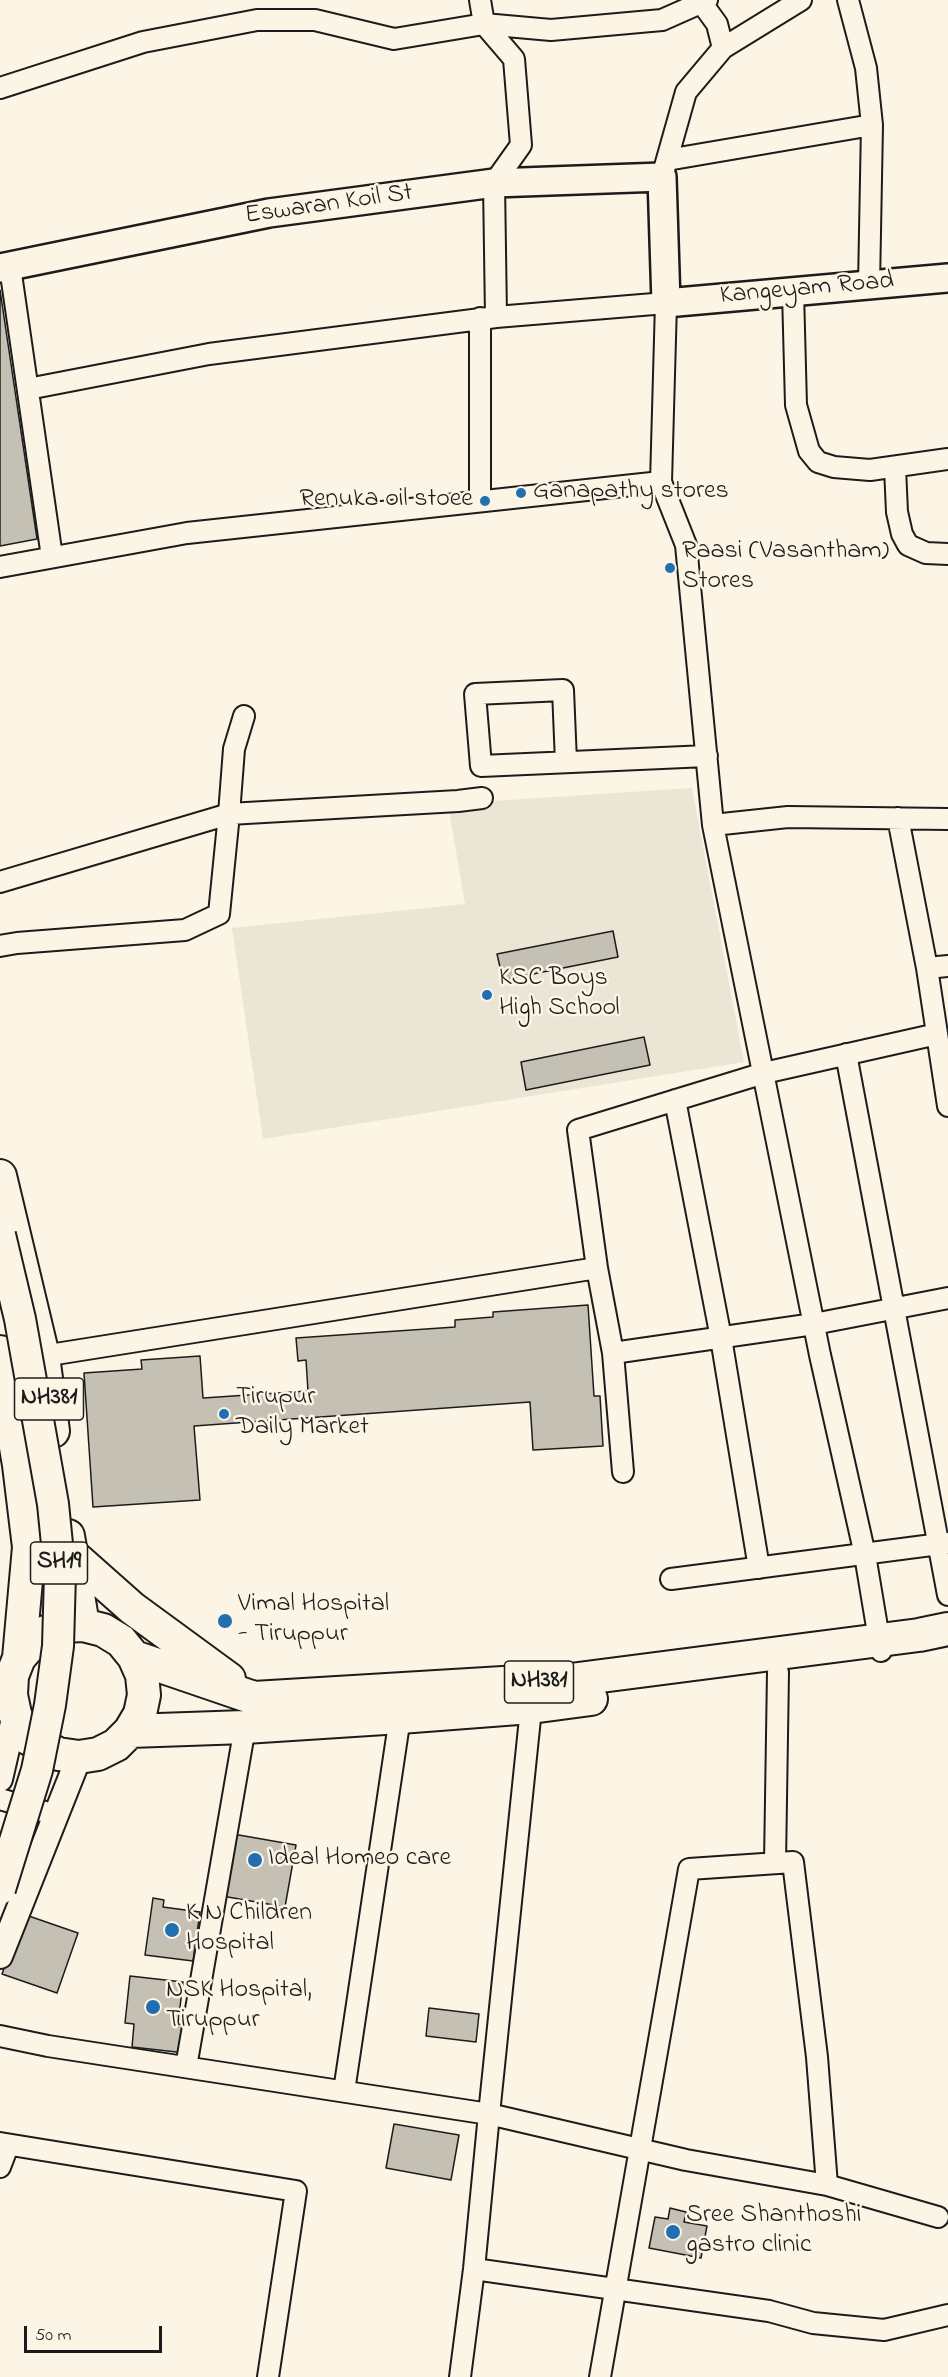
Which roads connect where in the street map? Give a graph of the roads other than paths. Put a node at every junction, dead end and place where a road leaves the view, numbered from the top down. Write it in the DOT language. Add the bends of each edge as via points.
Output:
graph roads {
  1 [pos="480,0"];
  2 [pos="801,0"];
  3 [pos="848,0"];
  4 [pos="704,1"];
  5 [pos="484,24"];
  6 [pos="723,48"];
  7 [pos="0,88"];
  8 [pos="872,125"];
  9 [pos="664,169"];
  10 [pos="494,183"];
  11 [pos="5,268"];
  12 [pos="948,278"];
  13 [pos="869,285"];
  14 [pos="793,292"];
  15 [pos="666,303"];
  16 [pos="488,318"];
  17 [pos="28,389"];
  18 [pos="948,459"];
  19 [pos="894,468"];
  20 [pos="661,482"];
  21 [pos="480,501"];
  22 [pos="948,554"];
  23 [pos="52,557"];
  24 [pos="0,567"];
  25 [pos="244,716"];
  26 [pos="706,756"];
  27 [pos="566,762"];
  28 [pos="482,798"];
  29 [pos="229,814"];
  30 [pos="898,818"];
  31 [pos="948,819"];
  32 [pos="713,825"];
  33 [pos="0,882"];
  34 [pos="0,946"];
  35 [pos="948,966"];
  36 [pos="927,968"];
  37 [pos="937,1034"];
  38 [pos="846,1054"];
  39 [pos="945,1065"];
  40 [pos="764,1073"];
  41 [pos="675,1100"];
  42 [pos="948,1106"];
  43 [pos="0,1176"];
  44 [pos="0,1235"];
  45 [pos="597,1268"];
  46 [pos="0,1294"];
  47 [pos="948,1298"];
  48 [pos="895,1308"];
  49 [pos="814,1324"];
  50 [pos="721,1338"];
  51 [pos="0,1352"];
  52 [pos="613,1353"];
  53 [pos="43,1356"];
  54 [pos="623,1472"];
  55 [pos="944,1544"];
  56 [pos="29,1547"];
  57 [pos="70,1553"];
  58 [pos="866,1555"];
  59 [pos="759,1568"];
  60 [pos="671,1579"];
  61 [pos="948,1595"];
  62 [pos="83,1625"];
  63 [pos="948,1629"];
  64 [pos="948,1644"];
  65 [pos="881,1647"];
  66 [pos="134,1657"];
  67 [pos="19,1659"];
  68 [pos="778,1672"];
  69 [pos="533,1694"];
  70 [pos="254,1698"];
  71 [pos="15,1714"];
  72 [pos="400,1717"];
  73 [pos="244,1727"];
  74 [pos="130,1731"];
  75 [pos="79,1757"];
  76 [pos="0,1779"];
  77 [pos="0,1799"];
  78 [pos="56,1815"];
  79 [pos="0,1840"];
  80 [pos="775,1863"];
  81 [pos="0,1888"];
  82 [pos="0,1956"];
  83 [pos="0,2036"];
  84 [pos="186,2067"];
  85 [pos="344,2091"];
  86 [pos="489,2114"];
  87 [pos="4,2145"];
  88 [pos="640,2149"];
  89 [pos="0,2167"];
  90 [pos="826,2185"];
  91 [pos="938,2217"];
  92 [pos="474,2270"];
  93 [pos="616,2290"];
  94 [pos="948,2315"];
  95 [pos="268,2377"];
  96 [pos="460,2377"];
  97 [pos="600,2377"];
  1 -- 5 [label="street"];
  2 -- 6 [label="street"];
  3 -- 8 [label="street" via="866,68"];
  4 -- 5 [label="street" via="662,20 551,30"];
  4 -- 6 [label="street" via="717,24"];
  5 -- 7 [label="street" via="394,39 315,20 257,20 143,42"];
  5 -- 10 [label="street" via="514,59 521,145"];
  6 -- 9 [label="street" via="686,92"];
  8 -- 9 [label="street"];
  8 -- 13 [label="street"];
  9 -- 10 [label="main road, Eswaran Koil St"];
  9 -- 15 [label="main road"];
  10 -- 11 [label="main road, Eswaran Koil St" via="269,213"];
  10 -- 16 [label="street"];
  11 -- 17 [label="street"];
  12 -- 13 [label="main road, Kangeyam Road"];
  13 -- 14 [label="main road, Kangeyam Road"];
  14 -- 15 [label="main road, Kangeyam Road"];
  14 -- 19 [label="street" via="796,405 809,451 818,462 834,467"];
  15 -- 16 [label="street"];
  15 -- 20 [label="street"];
  16 -- 17 [label="street" via="209,354"];
  16 -- 21 [label="street"];
  17 -- 23 [label="street"];
  18 -- 19 [label="street"];
  19 -- 22 [label="street" via="897,512 908,544 926,553"];
  20 -- 21 [label="street"];
  20 -- 26 [label="street" via="686,545"];
  21 -- 23 [label="street" via="187,533"];
  23 -- 24 [label="street"];
  25 -- 29 [label="street" via="234,749"];
  26 -- 27 [label="street"];
  26 -- 32 [label="street"];
  27 -- 27 [label="street" via="481,766 475,694 563,690"];
  28 -- 29 [label="street"];
  29 -- 33 [label="street"];
  29 -- 34 [label="street" via="219,914 185,930"];
  30 -- 31 [label="street"];
  30 -- 32 [label="street" via="788,817"];
  30 -- 36 [label="street"];
  32 -- 40 [label="street"];
  35 -- 36 [label="street"];
  36 -- 37 [label="street"];
  37 -- 38 [label="street"];
  37 -- 39 [label="street"];
  38 -- 40 [label="street"];
  38 -- 48 [label="street"];
  39 -- 42 [label="street"];
  40 -- 41 [label="street"];
  40 -- 49 [label="street"];
  41 -- 45 [label="street" via="578,1130"];
  41 -- 50 [label="street"];
  43 -- 53 [label="highway, NH381"];
  44 -- 81 [label="main road, SH19, bridge" via="20,1319 49,1481 60,1574 58,1646 50,1705 37,1770"];
  45 -- 52 [label="street"];
  45 -- 53 [label="street"];
  46 -- 79 [label="main road, SH19" via="39,1504 43,1558 41,1650 35,1703"];
  47 -- 48 [label="street"];
  48 -- 49 [label="street"];
  48 -- 55 [label="street"];
  49 -- 50 [label="street"];
  49 -- 58 [label="street"];
  50 -- 52 [label="street"];
  50 -- 59 [label="street"];
  51 -- 56 [label="highway, NH381"];
  52 -- 54 [label="street"];
  53 -- 57 [label="highway, NH381"];
  55 -- 58 [label="street"];
  55 -- 61 [label="street"];
  56 -- 57 [label="highway"];
  56 -- 67 [label="highway, NH381"];
  57 -- 62 [label="highway, NH381"];
  57 -- 70 [label="highway" via="132,1608"];
  58 -- 59 [label="street"];
  58 -- 65 [label="street"];
  59 -- 60 [label="street"];
  62 -- 66 [label="highway, NH381" via="103,1630 121,1641"];
  62 -- 67 [label="highway, NH381" via="46,1632"];
  63 -- 65 [label="highway, NH381"];
  64 -- 65 [label="highway, NH381"];
  65 -- 68 [label="highway, NH381"];
  65 -- 69 [label="highway, NH381" via="547,1683"];
  66 -- 70 [label="highway, NH381"];
  66 -- 74 [label="highway, NH381" via="142,1675 144,1695 140,1714"];
  67 -- 71 [label="highway, NH381" via="12,1676"];
  68 -- 69 [label="highway, NH381"];
  68 -- 80 [label="street"];
  69 -- 70 [label="highway, NH381"];
  69 -- 72 [label="highway, NH381"];
  69 -- 86 [label="street"];
  71 -- 75 [label="highway, NH381" via="24,1736 58,1754"];
  71 -- 76 [label="street"];
  72 -- 73 [label="highway, NH381"];
  72 -- 85 [label="street"];
  73 -- 74 [label="highway, NH381"];
  73 -- 84 [label="street"];
  74 -- 75 [label="highway, NH381" via="116,1745 98,1754"];
  75 -- 78 [label="street"];
  77 -- 78 [label="street"];
  78 -- 82 [label="street"];
  80 -- 88 [label="street" via="689,1869"];
  80 -- 90 [label="street" via="793,1862 817,2057"];
  83 -- 84 [label="street"];
  84 -- 85 [label="street"];
  85 -- 86 [label="street"];
  86 -- 88 [label="street"];
  86 -- 92 [label="street"];
  87 -- 89 [label="street"];
  87 -- 95 [label="street" via="296,2192"];
  88 -- 90 [label="street"];
  88 -- 93 [label="street"];
  90 -- 91 [label="street"];
  92 -- 93 [label="street"];
  92 -- 96 [label="street"];
  93 -- 94 [label="street" via="768,2311 813,2323 884,2330"];
  93 -- 97 [label="street"];
}
